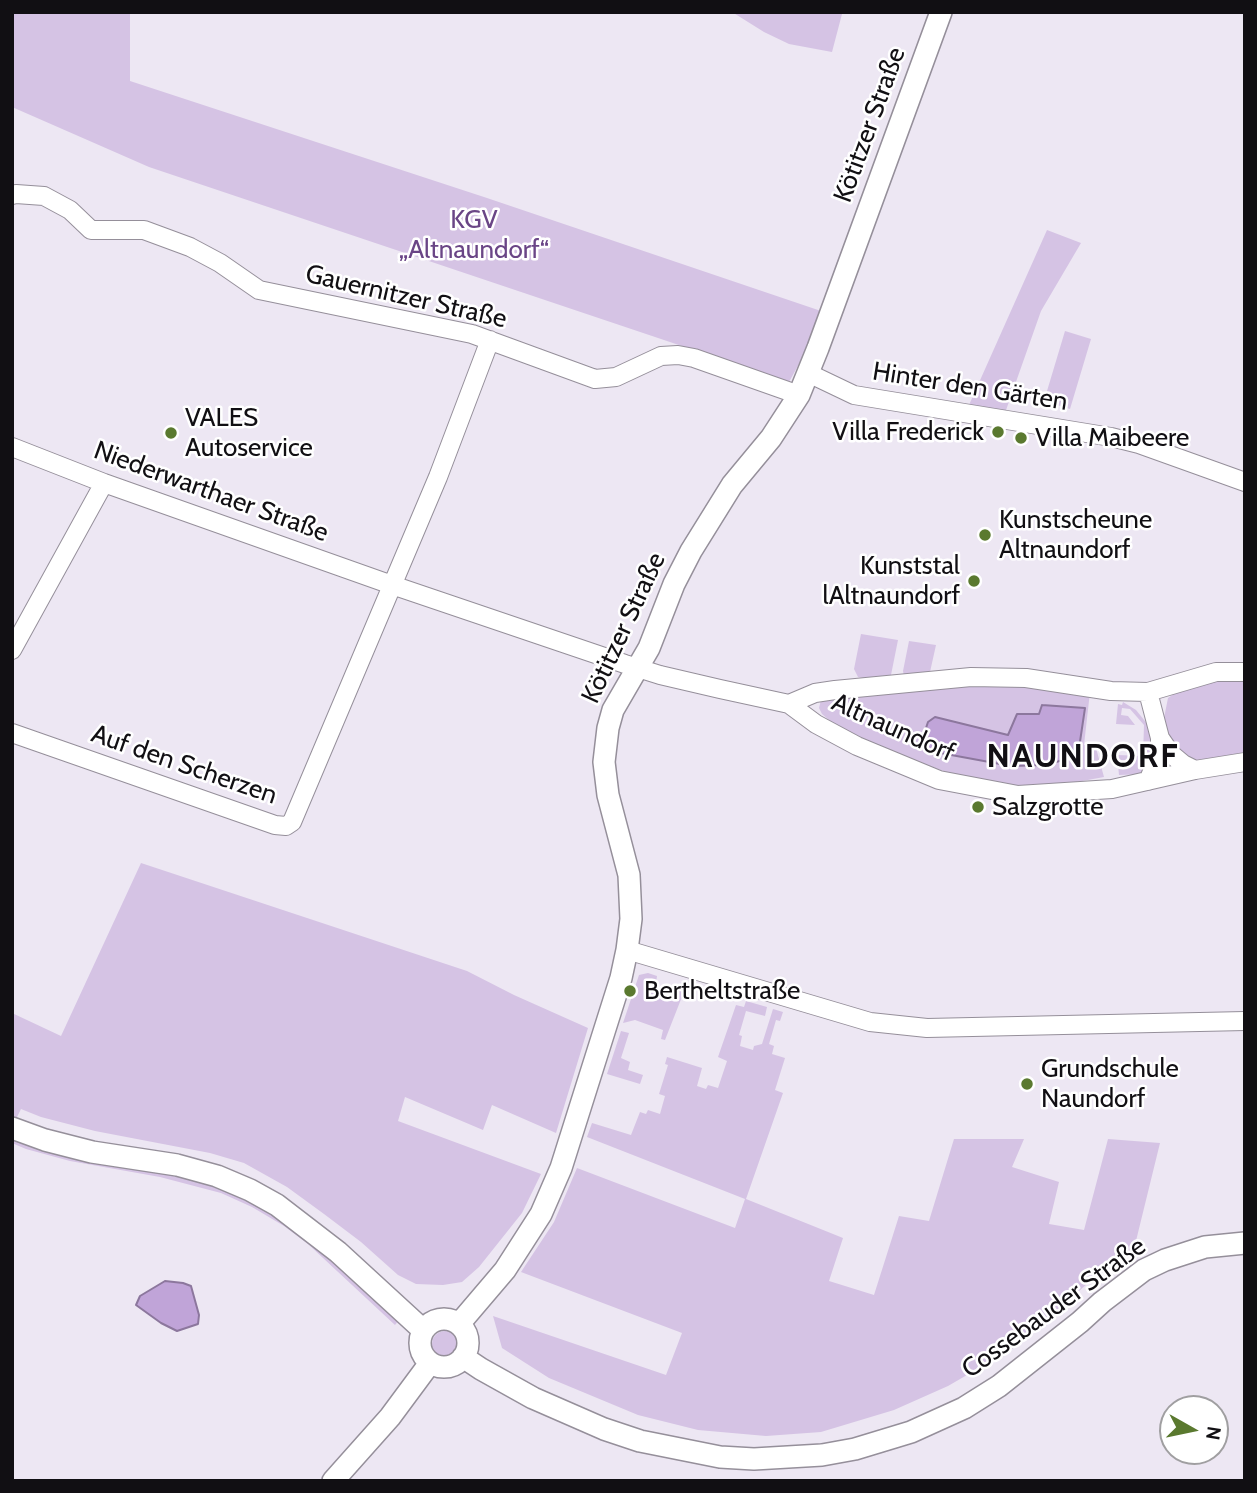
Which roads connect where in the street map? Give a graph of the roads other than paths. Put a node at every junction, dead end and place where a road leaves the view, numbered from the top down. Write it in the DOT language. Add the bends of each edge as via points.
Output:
graph roads {
  1 [pos="941,12"];
  2 [pos="12,195"];
  3 [pos="491,340"];
  4 [pos="808,373"];
  5 [pos="799,395"];
  6 [pos="12,447"];
  7 [pos="1245,482"];
  8 [pos="104,483"];
  9 [pos="392,585"];
  10 [pos="12,650"];
  11 [pos="638,668"];
  12 [pos="1245,672"];
  13 [pos="1148,692"];
  14 [pos="789,704"];
  15 [pos="12,733"];
  16 [pos="1160,738"];
  17 [pos="1245,762"];
  18 [pos="1195,770"];
  19 [pos="1148,781"];
  20 [pos="627,950"];
  21 [pos="1245,1021"];
  22 [pos="12,1128"];
  23 [pos="1245,1243"];
  24 [pos="459,1324"];
  25 [pos="423,1330"];
  26 [pos="463,1357"];
  27 [pos="430,1363"];
  28 [pos="333,1481"];
  1 -- 4 [label="street, Kötitzer Straße"];
  2 -- 3 [label="street, Gauernitzer Straße" via="44,195 91,230 144,230 190,247 259,290"];
  3 -- 5 [label="street, Gauernitzer Straße" via="595,379 616,377 661,356 678,355"];
  3 -- 9 [label="street"];
  4 -- 5 [label="street, Kötitzer Straße"];
  4 -- 7 [label="street, Hinter den Gärten" via="854,395 1111,437"];
  5 -- 11 [label="street, Kötitzer Straße" via="732,485 691,551"];
  6 -- 8 [label="street, Niederwarthaer Straße"];
  8 -- 9 [label="street, Niederwarthaer Straße"];
  8 -- 10 [label="street"];
  9 -- 11 [label="street, Niederwarthaer Straße"];
  9 -- 15 [label="street, Auf den Scherzen" via="286,827"];
  11 -- 14 [label="street, Altnaundorf"];
  11 -- 20 [label="street, Kötitzer Straße" via="613,710 604,762 629,875"];
  12 -- 13 [label="street, Altnaundorf" via="1216,672"];
  13 -- 14 [label="street, Altnaundorf" via="1111,691 1026,677 971,677 835,690"];
  13 -- 16 [label="street"];
  14 -- 19 [label="street, Altnaundorf" via="857,746 939,780 1018,795 1112,789"];
  16 -- 18 [label="street" via="1171,754"];
  16 -- 19 [label="street" via="1160,753"];
  17 -- 18 [label="street, Altnaundorf"];
  18 -- 19 [label="street, Altnaundorf"];
  20 -- 21 [label="street" via="870,1022 928,1028"];
  20 -- 24 [label="street, Kötitzer Straße" via="552,1191 505,1270"];
  22 -- 25 [label="street" via="92,1152 177,1165 250,1190 338,1252"];
  23 -- 26 [label="street, Cossebauder Straße" via="1205,1247 1144,1270 1008,1380 964,1408 911,1432 822,1455 720,1457 640,1441 533,1398"];
  24 -- 25 [label="street" via="438,1319"];
  24 -- 26 [label="street" via="468,1342"];
  25 -- 27 [label="street" via="421,1352"];
  26 -- 27 [label="street" via="450,1367"];
  27 -- 28 [label="street"];
}
